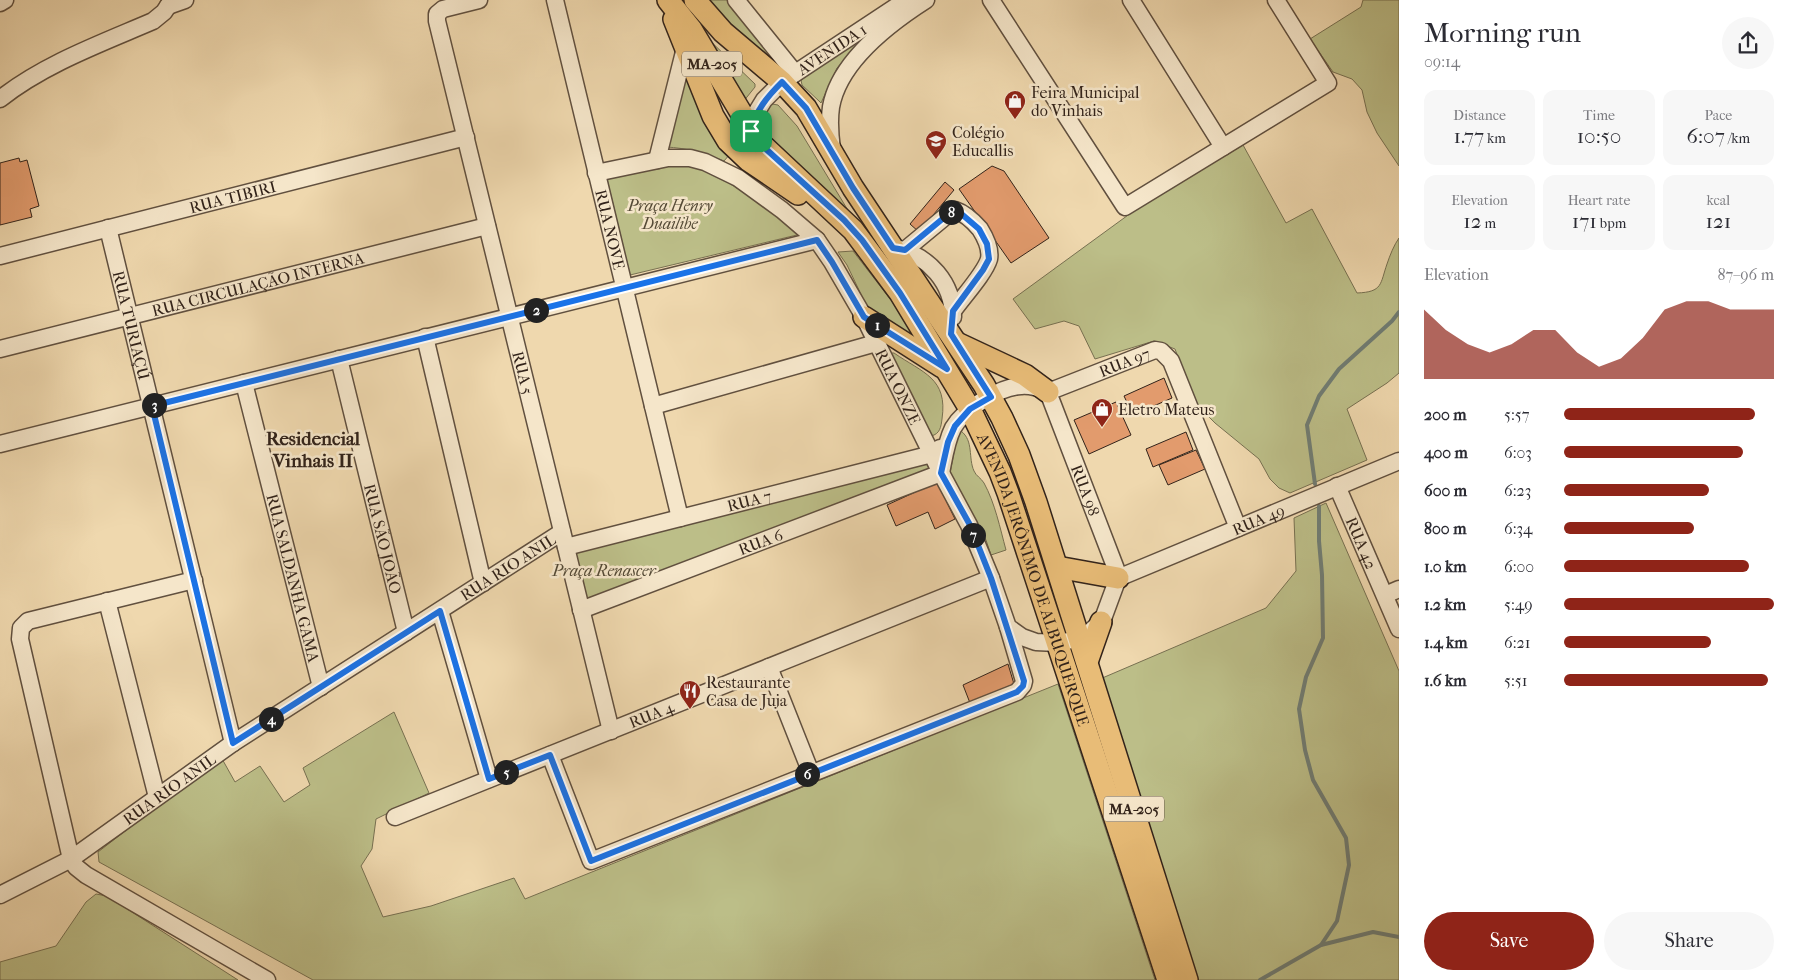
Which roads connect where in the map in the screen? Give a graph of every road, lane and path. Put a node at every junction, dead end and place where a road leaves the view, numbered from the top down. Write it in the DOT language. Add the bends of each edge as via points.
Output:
graph roads {
  1 [pos="6,0"];
  2 [pos="185,0"];
  3 [pos="479,0"];
  4 [pos="555,0"];
  5 [pos="667,0"];
  6 [pos="736,0"];
  7 [pos="926,0"];
  8 [pos="991,0"];
  9 [pos="1131,0"];
  10 [pos="1276,0"];
  11 [pos="696,1"];
  12 [pos="0,2"];
  13 [pos="166,3"];
  14 [pos="900,5"];
  15 [pos="685,48"];
  16 [pos="789,78"];
  17 [pos="0,99"];
  18 [pos="751,131"];
  19 [pos="466,137"];
  20 [pos="1223,147"];
  21 [pos="832,154"];
  22 [pos="657,160"];
  23 [pos="596,173"];
  24 [pos="487,226"];
  25 [pos="108,228"];
  26 [pos="817,240"];
  27 [pos="899,249"];
  28 [pos="0,256"];
  29 [pos="624,289"];
  30 [pos="900,293"];
  31 [pos="953,311"];
  32 [pos="130,316"];
  33 [pos="509,316"];
  34 [pos="864,317"];
  35 [pos="426,337"];
  36 [pos="954,339"];
  37 [pos="876,343"];
  38 [pos="0,348"];
  39 [pos="339,359"];
  40 [pos="947,369"];
  41 [pos="244,383"];
  42 [pos="1048,392"];
  43 [pos="991,397"];
  44 [pos="152,406"];
  45 [pos="652,406"];
  46 [pos="970,409"];
  47 [pos="948,442"];
  48 [pos="0,444"];
  49 [pos="932,454"];
  50 [pos="1399,461"];
  51 [pos="941,473"];
  52 [pos="1337,486"];
  53 [pos="680,518"];
  54 [pos="1238,528"];
  55 [pos="564,540"];
  56 [pos="1057,567"];
  57 [pos="991,578"];
  58 [pos="1118,578"];
  59 [pos="194,580"];
  60 [pos="483,583"];
  61 [pos="1392,592"];
  62 [pos="107,601"];
  63 [pos="581,610"];
  64 [pos="440,611"];
  65 [pos="1101,622"];
  66 [pos="1008,627"];
  67 [pos="1399,629"];
  68 [pos="406,632"];
  69 [pos="1079,638"];
  70 [pos="1057,643"];
  71 [pos="1087,662"];
  72 [pos="769,667"];
  73 [pos="321,687"];
  74 [pos="610,731"];
  75 [pos="233,743"];
  76 [pos="550,755"];
  77 [pos="811,773"];
  78 [pos="489,779"];
  79 [pos="157,797"];
  80 [pos="396,817"];
  81 [pos="71,859"];
  82 [pos="0,895"];
  83 [pos="267,980"];
  84 [pos="1168,980"];
  85 [pos="1188,980"];
  1 -- 12 [label="street"];
  2 -- 13 [label="street"];
  3 -- 19 [label="street, RUA 5" via="442,9 437,14"];
  4 -- 23 [label="street, RUA NOVE"];
  5 -- 15 [label="main road"];
  5 -- 18 [label="main road, AVENIDA JERÔNIMO DE ALBUQUERQUE / MA-205" via="691,29"];
  6 -- 16 [label="street"];
  7 -- 14 [label="street, AVENIDA 1"];
  8 -- 20 [label="street" via="1125,208"];
  9 -- 20 [label="street"];
  10 -- 20 [label="street" via="1328,83"];
  11 -- 16 [label="main road, AVENIDA JERÔNIMO DE ALBUQUERQUE / MA-205" via="727,36"];
  13 -- 17 [label="street" via="164,12 153,21 44,71"];
  14 -- 16 [label="street, AVENIDA 1"];
  14 -- 21 [label="street, AVENIDA 1" via="840,81 830,122"];
  15 -- 22 [label="street"];
  15 -- 30 [label="main road" via="713,116 728,141 748,160 831,222"];
  16 -- 18 [label="street, AVENIDA 1" via="764,100"];
  16 -- 21 [label="main road, AVENIDA JERÔNIMO DE ALBUQUERQUE / MA-205"];
  18 -- 30 [label="main road, AVENIDA JERÔNIMO DE ALBUQUERQUE / MA-205" via="767,150 854,230"];
  19 -- 24 [label="street, RUA 5"];
  19 -- 25 [label="street, RUA TIBIRI"];
  21 -- 27 [label="main road, AVENIDA JERÔNIMO DE ALBUQUERQUE / MA-205"];
  22 -- 23 [label="street, RUA ONZE"];
  22 -- 26 [label="street, RUA ONZE" via="690,158 721,168 782,210"];
  23 -- 29 [label="street, RUA NOVE"];
  24 -- 32 [label="street, RUA CIRCULAÇÃO INTERNA"];
  24 -- 33 [label="street, RUA 5"];
  25 -- 28 [label="street, RUA TIBIRI"];
  25 -- 32 [label="street, RUA TURIAÇÚ"];
  26 -- 29 [label="street"];
  26 -- 34 [label="street, RUA ONZE"];
  27 -- 31 [label="street" via="926,261 942,278"];
  27 -- 31 [label="street" via="955,210 979,229 987,244 989,259"];
  27 -- 36 [label="main road, AVENIDA JERÔNIMO DE ALBUQUERQUE / MA-205"];
  29 -- 33 [label="street"];
  29 -- 45 [label="street, RUA NOVE"];
  30 -- 40 [label="main road, AVENIDA JERÔNIMO DE ALBUQUERQUE / MA-205"];
  31 -- 36 [label="street"];
  32 -- 38 [label="street, RUA CIRCULAÇÃO INTERNA"];
  32 -- 44 [label="street, RUA TURIAÇÚ"];
  33 -- 35 [label="street"];
  33 -- 55 [label="street, RUA 5"];
  34 -- 37 [label="street, RUA ONZE"];
  34 -- 40 [label="main road"];
  35 -- 39 [label="street"];
  35 -- 60 [label="street"];
  36 -- 42 [label="main road" via="1025,375"];
  36 -- 43 [label="main road, AVENIDA JERÔNIMO DE ALBUQUERQUE / MA-205"];
  37 -- 45 [label="street"];
  37 -- 49 [label="street, RUA ONZE"];
  39 -- 41 [label="street"];
  39 -- 68 [label="street, RUA SÃO JOÃO"];
  40 -- 46 [label="main road, AVENIDA JERÔNIMO DE ALBUQUERQUE / MA-205"];
  41 -- 44 [label="street"];
  41 -- 73 [label="street, RUA SALDANHA GAMA"];
  42 -- 43 [label="street" via="1020,386"];
  42 -- 54 [label="street, RUA 97" via="1155,350 1161,351 1171,361"];
  42 -- 58 [label="street, RUA 98"];
  43 -- 46 [label="street"];
  43 -- 56 [label="main road, AVENIDA JERÔNIMO DE ALBUQUERQUE / MA-205" via="1019,455"];
  44 -- 48 [label="street"];
  44 -- 59 [label="street, RUA TURIAÇÚ"];
  45 -- 53 [label="street, RUA NOVE"];
  46 -- 47 [label="street" via="955,426"];
  46 -- 70 [label="main road, AVENIDA JERÔNIMO DE ALBUQUERQUE / MA-205" via="1008,493"];
  47 -- 49 [label="street"];
  47 -- 51 [label="street"];
  49 -- 51 [label="street, RUA ONZE"];
  49 -- 53 [label="street, RUA 7"];
  50 -- 52 [label="street, RUA 49"];
  51 -- 57 [label="street, RUA ONZE" via="970,525"];
  51 -- 63 [label="street, RUA 6"];
  52 -- 54 [label="street, RUA 49"];
  52 -- 61 [label="street, RUA 42"];
  53 -- 55 [label="street, RUA 7"];
  54 -- 58 [label="street, RUA 49"];
  55 -- 60 [label="street, RUA RIO ANIL"];
  55 -- 63 [label="street, RUA 5"];
  56 -- 58 [label="main road"];
  56 -- 69 [label="main road, AVENIDA JERÔNIMO DE ALBUQUERQUE / MA-205"];
  57 -- 66 [label="street, RUA ONZE"];
  57 -- 72 [label="street, RUA 4"];
  58 -- 65 [label="street"];
  59 -- 62 [label="street"];
  59 -- 75 [label="street, RUA TURIAÇÚ"];
  60 -- 64 [label="street, RUA RIO ANIL"];
  61 -- 67 [label="street, RUA 42"];
  62 -- 79 [label="street"];
  62 -- 81 [label="street" via="28,621 20,628"];
  63 -- 74 [label="street, RUA 5"];
  64 -- 68 [label="street, RUA RIO ANIL"];
  64 -- 78 [label="street"];
  65 -- 69 [label="street"];
  65 -- 71 [label="main road"];
  66 -- 70 [label="street" via="1030,640"];
  66 -- 77 [label="street, RUA ONZE" via="1024,681 1017,692"];
  68 -- 73 [label="street, RUA RIO ANIL"];
  69 -- 70 [label="street"];
  69 -- 71 [label="main road, AVENIDA JERÔNIMO DE ALBUQUERQUE / MA-205"];
  70 -- 84 [label="main road, AVENIDA JERÔNIMO DE ALBUQUERQUE / MA-205"];
  71 -- 85 [label="main road, AVENIDA JERÔNIMO DE ALBUQUERQUE / MA-205"];
  72 -- 74 [label="street, RUA 4"];
  72 -- 77 [label="street"];
  73 -- 75 [label="street, RUA RIO ANIL"];
  74 -- 76 [label="street, RUA 4"];
  75 -- 79 [label="street, RUA RIO ANIL"];
  76 -- 77 [label="street" via="591,861"];
  76 -- 78 [label="street, RUA 4"];
  78 -- 80 [label="street, RUA 4"];
  79 -- 81 [label="street, RUA RIO ANIL"];
  81 -- 82 [label="street, RUA RIO ANIL"];
  81 -- 83 [label="street" via="86,875"];
}
